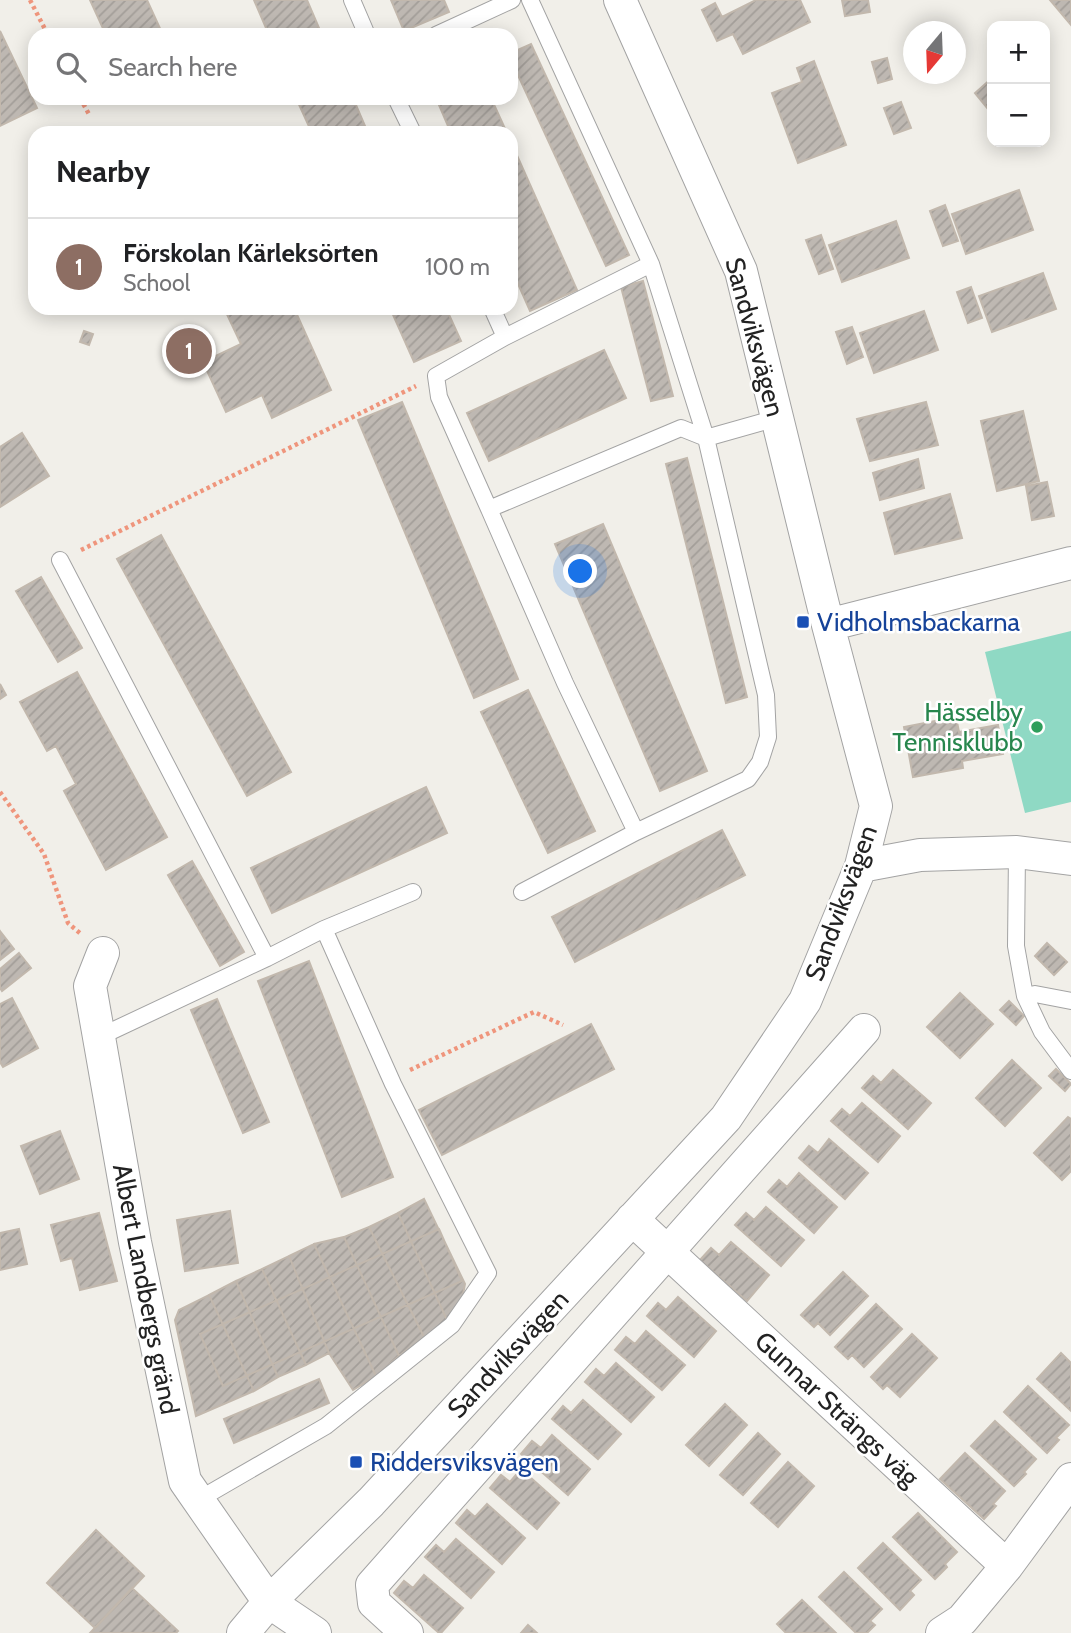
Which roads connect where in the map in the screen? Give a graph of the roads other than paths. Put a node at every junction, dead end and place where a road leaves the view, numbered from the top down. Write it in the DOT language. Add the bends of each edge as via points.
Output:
graph roads {
  1 [pos="352,0"];
  2 [pos="512,0"];
  3 [pos="530,0"];
  4 [pos="620,0"];
  5 [pos="364,28"];
  6 [pos="451,28"];
  7 [pos="399,105"];
  8 [pos="410,126"];
  9 [pos="650,264"];
  10 [pos="495,315"];
  11 [pos="505,337"];
  12 [pos="777,418"];
  13 [pos="706,438"];
  14 [pos="489,509"];
  15 [pos="60,560"];
  16 [pos="1071,563"];
  17 [pos="828,625"];
  18 [pos="636,832"];
  19 [pos="1017,852"];
  20 [pos="1071,859"];
  21 [pos="861,866"];
  22 [pos="414,892"];
  23 [pos="522,892"];
  24 [pos="324,929"];
  25 [pos="103,953"];
  26 [pos="267,958"];
  27 [pos="1025,996"];
  28 [pos="1071,1001"];
  29 [pos="864,1030"];
  30 [pos="99,1037"];
  31 [pos="1071,1071"];
  32 [pos="632,1219"];
  33 [pos="668,1252"];
  34 [pos="1071,1479"];
  35 [pos="198,1500"];
  36 [pos="1007,1566"];
  37 [pos="269,1602"];
  38 [pos="243,1633"];
  39 [pos="316,1633"];
  40 [pos="407,1633"];
  41 [pos="942,1633"];
  1 -- 5 [label="lane"];
  2 -- 6 [label="lane"];
  3 -- 9 [label="lane"];
  4 -- 12 [label="street, Sandviksvägen" via="741,271"];
  7 -- 8 [label="lane"];
  9 -- 11 [label="lane"];
  9 -- 13 [label="lane"];
  10 -- 11 [label="lane"];
  11 -- 14 [label="lane" via="436,376 439,397"];
  12 -- 13 [label="lane"];
  12 -- 17 [label="street, Sandviksvägen"];
  13 -- 14 [label="lane" via="681,428"];
  13 -- 18 [label="lane" via="766,695 768,737 760,762 748,779"];
  14 -- 18 [label="lane"];
  15 -- 26 [label="lane"];
  16 -- 17 [label="street"];
  17 -- 21 [label="street, Sandviksvägen" via="876,806"];
  18 -- 23 [label="lane"];
  19 -- 20 [label="street"];
  19 -- 21 [label="street" via="920,855"];
  19 -- 27 [label="lane" via="1016,946"];
  21 -- 32 [label="street, Sandviksvägen" via="804,1001 726,1118"];
  22 -- 24 [label="lane"];
  24 -- 26 [label="lane"];
  24 -- 35 [label="lane" via="390,1079 488,1273 452,1325 337,1418"];
  25 -- 30 [label="street, Albert Landbergs gränd" via="90,986"];
  26 -- 30 [label="lane"];
  27 -- 28 [label="lane"];
  27 -- 31 [label="lane" via="1042,1032"];
  29 -- 33 [label="street"];
  30 -- 35 [label="street, Albert Landbergs gränd" via="135,1242 185,1482"];
  32 -- 33 [label="street, Gunnar Strängs väg"];
  32 -- 37 [label="street, Sandviksvägen" via="371,1502"];
  33 -- 36 [label="street, Gunnar Strängs väg"];
  33 -- 40 [label="street" via="372,1585 374,1603"];
  34 -- 36 [label="street"];
  35 -- 37 [label="street, Albert Landbergs gränd"];
  36 -- 41 [label="street" via="962,1620"];
  37 -- 38 [label="street, Sandviksvägen"];
  37 -- 39 [label="street"];
}
